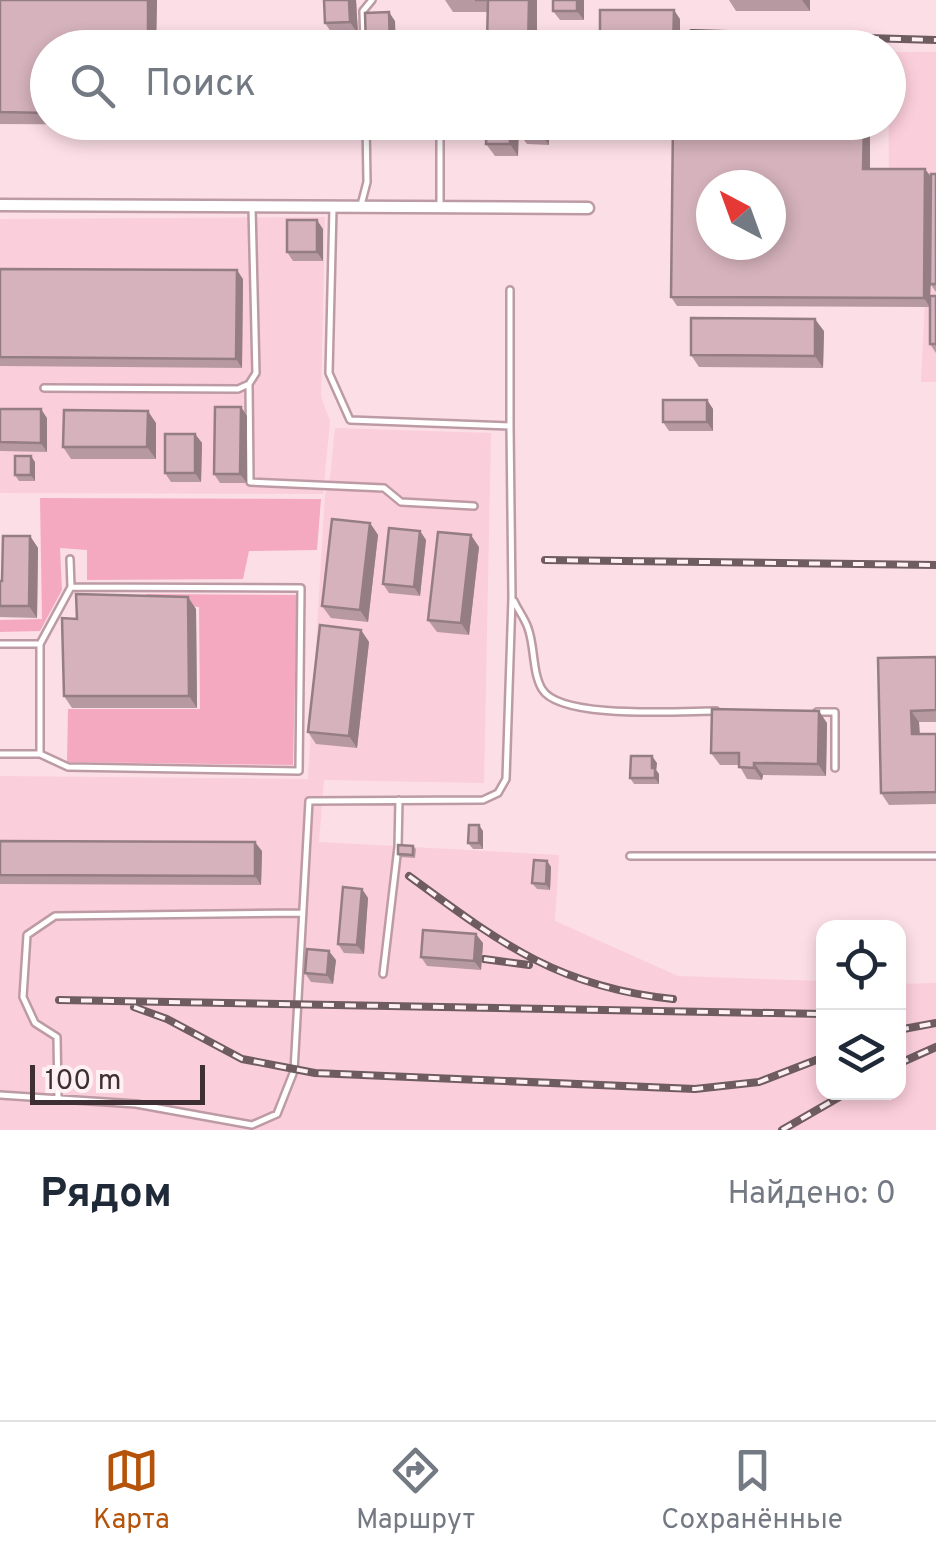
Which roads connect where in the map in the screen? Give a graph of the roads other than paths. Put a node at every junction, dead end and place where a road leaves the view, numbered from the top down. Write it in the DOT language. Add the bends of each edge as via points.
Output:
graph roads {
  1 [pos="372,0"];
  2 [pos="364,30"];
  3 [pos="366,140"];
  4 [pos="440,140"];
  5 [pos="0,205"];
  6 [pos="333,206"];
  7 [pos="361,206"];
  8 [pos="252,208"];
  9 [pos="440,208"];
  10 [pos="588,208"];
  11 [pos="510,290"];
  12 [pos="249,384"];
  13 [pos="44,388"];
  14 [pos="510,426"];
  15 [pos="474,506"];
  16 [pos="70,559"];
  17 [pos="71,588"];
  18 [pos="512,598"];
  19 [pos="0,644"];
  20 [pos="40,644"];
  21 [pos="722,711"];
  22 [pos="816,712"];
  23 [pos="0,754"];
  24 [pos="40,754"];
  25 [pos="835,768"];
  26 [pos="399,800"];
  27 [pos="630,856"];
  28 [pos="936,856"];
  29 [pos="303,913"];
  30 [pos="383,974"];
  31 [pos="0,1095"];
  32 [pos="58,1099"];
  1 -- 2 [label="lane" via="363,11"];
  3 -- 7 [label="lane"];
  4 -- 9 [label="lane"];
  5 -- 8 [label="street"];
  6 -- 7 [label="street"];
  6 -- 8 [label="street"];
  6 -- 14 [label="lane" via="328,372 350,420"];
  7 -- 9 [label="street"];
  8 -- 12 [label="lane" via="256,373"];
  9 -- 10 [label="street"];
  11 -- 14 [label="lane"];
  12 -- 13 [label="lane"];
  12 -- 15 [label="lane" via="250,482 384,488 401,502"];
  14 -- 18 [label="lane"];
  16 -- 17 [label="lane"];
  17 -- 20 [label="lane"];
  17 -- 24 [label="lane" via="301,588 299,771 68,767"];
  18 -- 21 [label="lane" via="550,700 610,710"];
  18 -- 26 [label="lane" via="506,779 498,793 482,800"];
  19 -- 20 [label="lane"];
  20 -- 24 [label="lane"];
  22 -- 25 [label="lane" via="835,712"];
  23 -- 24 [label="lane"];
  26 -- 29 [label="lane" via="309,801"];
  26 -- 30 [label="lane"];
  27 -- 28 [label="lane"];
  29 -- 32 [label="lane" via="294,1071 277,1114 252,1125 136,1104"];
  29 -- 32 [label="lane" via="55,916 28,935 24,997 35,1023 57,1037"];
  31 -- 32 [label="lane"];
}
